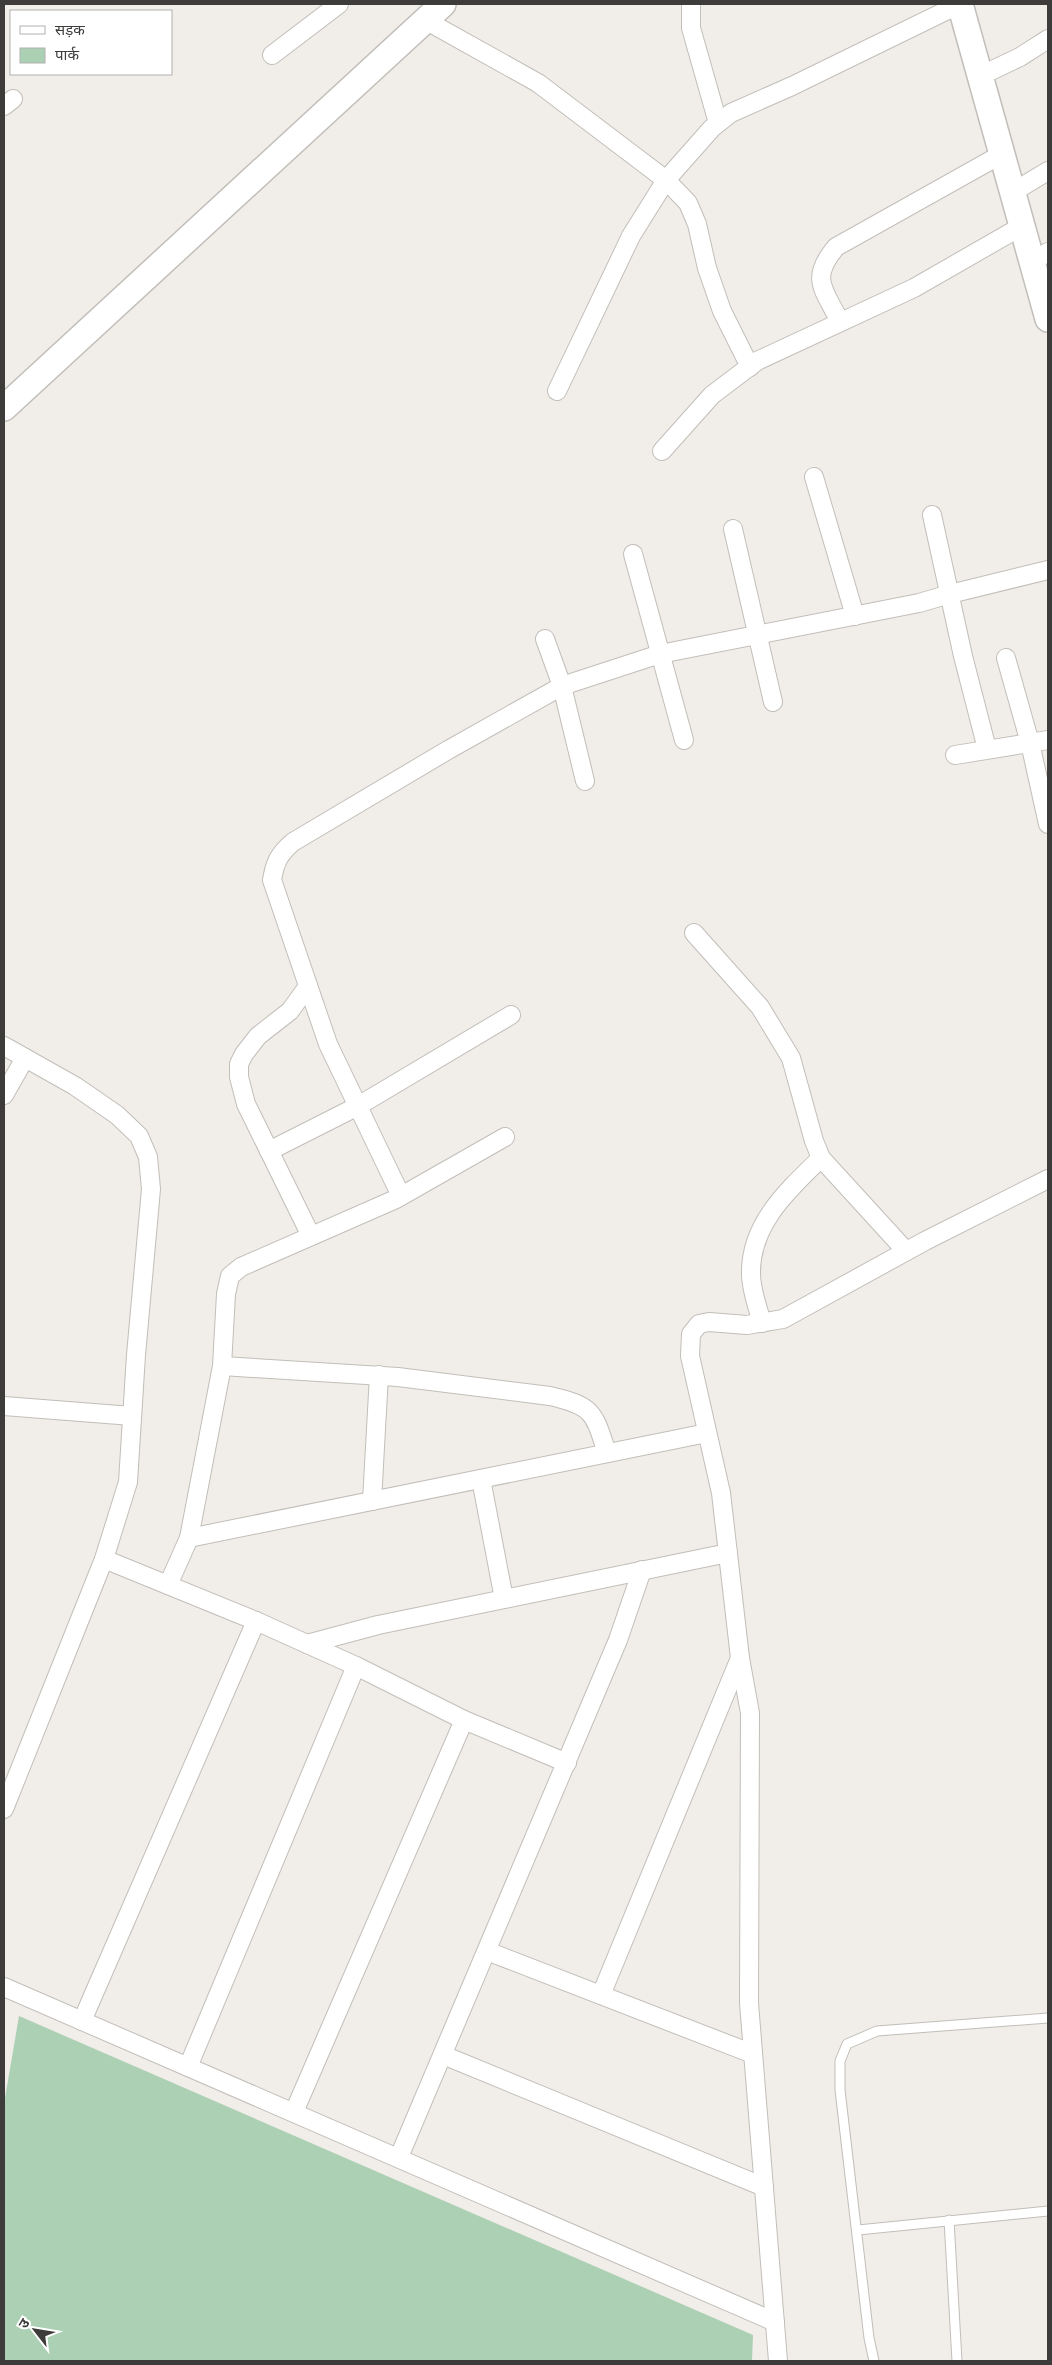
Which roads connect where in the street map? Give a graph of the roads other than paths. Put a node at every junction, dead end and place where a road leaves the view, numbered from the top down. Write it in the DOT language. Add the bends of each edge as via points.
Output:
graph roads {
  1 [pos="339,4"];
  2 [pos="691,4"];
  3 [pos="960,4"];
  4 [pos="434,12"];
  5 [pos="1048,39"];
  6 [pos="272,55"];
  7 [pos="980,76"];
  8 [pos="718,123"];
  9 [pos="1002,154"];
  10 [pos="1048,171"];
  11 [pos="666,180"];
  12 [pos="1013,192"];
  13 [pos="1022,226"];
  14 [pos="1040,257"];
  15 [pos="1048,319"];
  16 [pos="840,322"];
  17 [pos="750,367"];
  18 [pos="557,391"];
  19 [pos="4,408"];
  20 [pos="662,451"];
  21 [pos="814,476"];
  22 [pos="932,514"];
  23 [pos="733,529"];
  24 [pos="633,554"];
  25 [pos="1048,570"];
  26 [pos="950,594"];
  27 [pos="855,616"];
  28 [pos="756,636"];
  29 [pos="545,639"];
  30 [pos="660,654"];
  31 [pos="1006,658"];
  32 [pos="562,686"];
  33 [pos="773,702"];
  34 [pos="684,740"];
  35 [pos="1048,740"];
  36 [pos="1030,743"];
  37 [pos="987,749"];
  38 [pos="955,754"];
  39 [pos="586,781"];
  40 [pos="1048,824"];
  41 [pos="694,933"];
  42 [pos="308,986"];
  43 [pos="512,1015"];
  44 [pos="4,1046"];
  45 [pos="25,1058"];
  46 [pos="4,1095"];
  47 [pos="358,1106"];
  48 [pos="506,1137"];
  49 [pos="269,1151"];
  50 [pos="821,1158"];
  51 [pos="1048,1179"];
  52 [pos="401,1196"];
  53 [pos="311,1236"];
  54 [pos="906,1251"];
  55 [pos="762,1323"];
  56 [pos="222,1366"];
  57 [pos="379,1375"];
  58 [pos="4,1406"];
  59 [pos="132,1416"];
  60 [pos="707,1433"];
  61 [pos="607,1454"];
  62 [pos="482,1479"];
  63 [pos="372,1501"];
  64 [pos="189,1538"];
  65 [pos="728,1553"];
  66 [pos="104,1559"];
  67 [pos="642,1570"];
  68 [pos="168,1585"];
  69 [pos="504,1599"];
  70 [pos="256,1621"];
  71 [pos="307,1644"];
  72 [pos="740,1658"];
  73 [pos="356,1666"];
  74 [pos="464,1720"];
  75 [pos="567,1763"];
  76 [pos="4,1809"];
  77 [pos="487,1951"];
  78 [pos="4,1988"];
  79 [pos="601,1995"];
  80 [pos="1048,2018"];
  81 [pos="82,2021"];
  82 [pos="753,2054"];
  83 [pos="443,2055"];
  84 [pos="188,2067"];
  85 [pos="294,2112"];
  86 [pos="399,2157"];
  87 [pos="764,2187"];
  88 [pos="1048,2211"];
  89 [pos="949,2220"];
  90 [pos="858,2230"];
  91 [pos="775,2322"];
  92 [pos="778,2361"];
  93 [pos="874,2361"];
  94 [pos="957,2361"];
  1 -- 6 [label="street"];
  2 -- 8 [label="street" via="691,28"];
  3 -- 7 [label="main road"];
  3 -- 8 [label="street" via="732,112"];
  4 -- 11 [label="street" via="538,82"];
  4 -- 19 [label="main road"];
  5 -- 7 [label="street"];
  7 -- 9 [label="main road"];
  8 -- 11 [label="street"];
  9 -- 12 [label="main road"];
  9 -- 16 [label="street" via="836,247 825,260 820,281"];
  10 -- 12 [label="street"];
  11 -- 17 [label="street" via="688,203 722,311"];
  11 -- 18 [label="street" via="620,258"];
  12 -- 13 [label="main road"];
  13 -- 14 [label="main road"];
  13 -- 16 [label="street" via="914,288"];
  14 -- 15 [label="main road"];
  16 -- 17 [label="street"];
  17 -- 20 [label="street" via="712,395"];
  21 -- 27 [label="street"];
  22 -- 26 [label="street"];
  23 -- 28 [label="street"];
  24 -- 30 [label="street"];
  25 -- 26 [label="street"];
  26 -- 27 [label="street" via="919,604"];
  26 -- 37 [label="street" via="962,656"];
  27 -- 28 [label="street"];
  28 -- 30 [label="street"];
  28 -- 33 [label="street"];
  29 -- 32 [label="street"];
  30 -- 32 [label="street"];
  30 -- 34 [label="street"];
  31 -- 36 [label="street"];
  32 -- 39 [label="street"];
  32 -- 42 [label="street" via="292,842 280,853 272,880"];
  35 -- 36 [label="street"];
  36 -- 37 [label="street"];
  36 -- 40 [label="street"];
  37 -- 38 [label="street"];
  41 -- 50 [label="street" via="760,1007 791,1058"];
  42 -- 47 [label="street" via="328,1044"];
  42 -- 49 [label="street" via="290,1011 258,1036 239,1064 246,1104"];
  43 -- 47 [label="street"];
  44 -- 45 [label="street"];
  45 -- 46 [label="street"];
  45 -- 59 [label="street" via="75,1086 117,1115 138,1136 148,1157 151,1189"];
  47 -- 49 [label="street"];
  47 -- 52 [label="street"];
  48 -- 52 [label="street"];
  49 -- 53 [label="street"];
  50 -- 54 [label="street"];
  50 -- 55 [label="street" via="762,1223 752,1249 751,1275"];
  51 -- 54 [label="street"];
  52 -- 53 [label="street"];
  53 -- 56 [label="street" via="241,1267 230,1276"];
  54 -- 55 [label="street" via="782,1319"];
  55 -- 60 [label="street" via="709,1322 699,1324 691,1334 690,1356"];
  56 -- 57 [label="street"];
  56 -- 64 [label="street"];
  57 -- 61 [label="street" via="528,1392 566,1400 589,1410 596,1418"];
  57 -- 63 [label="street"];
  58 -- 59 [label="street"];
  59 -- 66 [label="street" via="128,1482"];
  60 -- 61 [label="street"];
  60 -- 65 [label="street" via="721,1492"];
  61 -- 62 [label="street"];
  62 -- 63 [label="street"];
  62 -- 69 [label="street"];
  63 -- 64 [label="street"];
  64 -- 68 [label="street"];
  65 -- 67 [label="street"];
  65 -- 72 [label="street"];
  66 -- 68 [label="street"];
  66 -- 76 [label="street"];
  67 -- 69 [label="street"];
  67 -- 75 [label="street" via="618,1640"];
  68 -- 70 [label="street"];
  69 -- 71 [label="street" via="378,1625"];
  70 -- 71 [label="street"];
  70 -- 81 [label="street"];
  71 -- 73 [label="street"];
  72 -- 79 [label="street"];
  72 -- 82 [label="street" via="750,1713 749,2003"];
  73 -- 74 [label="street"];
  73 -- 84 [label="street"];
  74 -- 75 [label="street"];
  74 -- 85 [label="street"];
  75 -- 77 [label="street"];
  77 -- 79 [label="street"];
  77 -- 83 [label="street"];
  78 -- 81 [label="street"];
  79 -- 82 [label="street"];
  80 -- 90 [label="lane" via="877,2031 847,2044 840,2061 840,2090"];
  81 -- 84 [label="street"];
  82 -- 87 [label="street"];
  83 -- 86 [label="street"];
  83 -- 87 [label="street"];
  84 -- 85 [label="street"];
  85 -- 86 [label="street"];
  86 -- 91 [label="street"];
  87 -- 91 [label="street"];
  88 -- 89 [label="lane"];
  89 -- 90 [label="lane"];
  89 -- 94 [label="lane"];
  90 -- 93 [label="lane"];
  91 -- 92 [label="street"];
}
